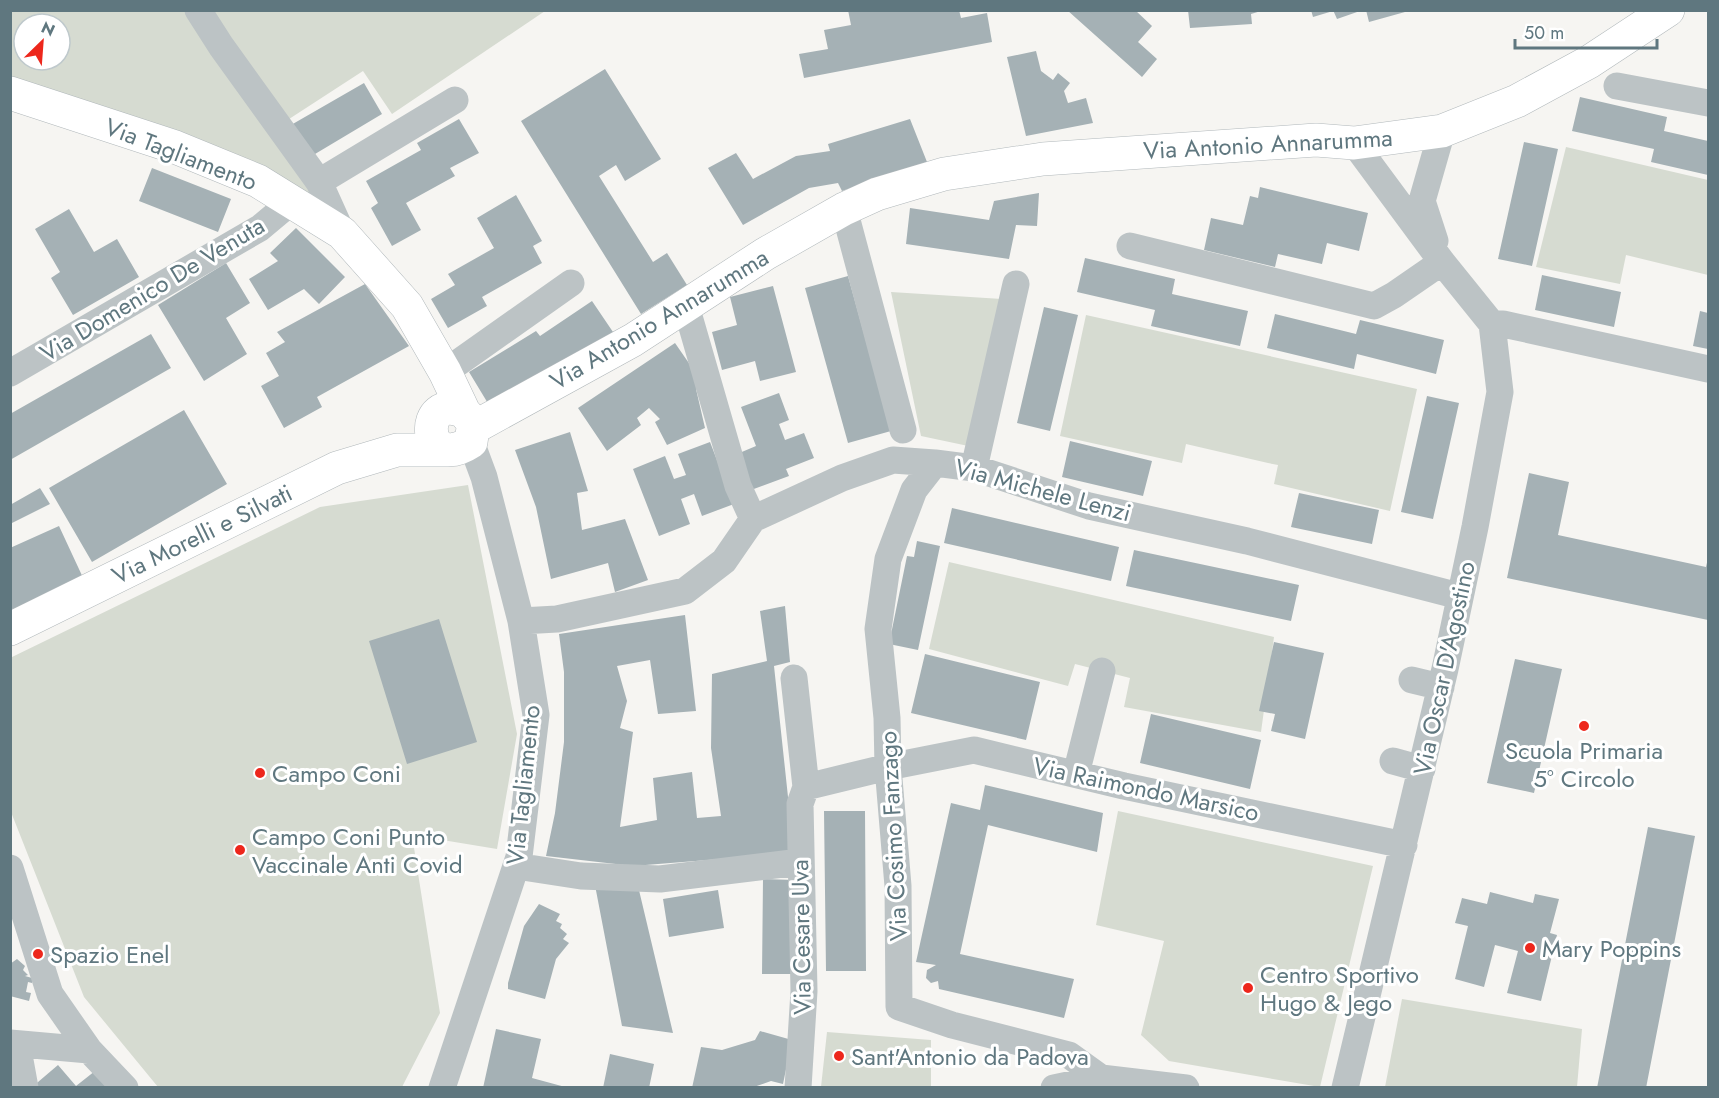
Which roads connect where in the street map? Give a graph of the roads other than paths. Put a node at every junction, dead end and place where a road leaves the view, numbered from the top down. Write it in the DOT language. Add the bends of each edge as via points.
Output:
graph roads {
  1 [pos="198,10"];
  2 [pos="1668,10"];
  3 [pos="1617,86"];
  4 [pos="10,93"];
  5 [pos="455,100"];
  6 [pos="1708,103"];
  7 [pos="1442,130"];
  8 [pos="1354,143"];
  9 [pos="319,182"];
  10 [pos="291,202"];
  11 [pos="844,209"];
  12 [pos="342,233"];
  13 [pos="1130,246"];
  14 [pos="1442,262"];
  15 [pos="572,283"];
  16 [pos="1016,284"];
  17 [pos="686,306"];
  18 [pos="1492,324"];
  19 [pos="1708,369"];
  20 [pos="445,372"];
  21 [pos="10,373"];
  22 [pos="903,430"];
  23 [pos="455,431"];
  24 [pos="397,450"];
  25 [pos="935,463"];
  26 [pos="975,468"];
  27 [pos="753,519"];
  28 [pos="1459,596"];
  29 [pos="521,621"];
  30 [pos="10,629"];
  31 [pos="1101,671"];
  32 [pos="794,678"];
  33 [pos="1412,680"];
  34 [pos="1441,687"];
  35 [pos="1393,761"];
  36 [pos="888,767"];
  37 [pos="1422,769"];
  38 [pos="1076,774"];
  39 [pos="806,787"];
  40 [pos="1404,845"];
  41 [pos="800,862"];
  42 [pos="516,866"];
  43 [pos="10,868"];
  44 [pos="14,1043"];
  45 [pos="89,1050"];
  46 [pos="1101,1078"];
  47 [pos="25,1088"];
  48 [pos="125,1088"];
  49 [pos="442,1088"];
  50 [pos="798,1088"];
  51 [pos="1054,1088"];
  52 [pos="1186,1088"];
  53 [pos="1345,1088"];
  1 -- 9 [label="street, Via Tagliamento"];
  2 -- 7 [label="main road, Via Antonio Annarumma" via="1589,62 1517,101"];
  3 -- 6 [label="street"];
  4 -- 10 [label="main road, Via Tagliamento" via="175,147 258,181"];
  5 -- 9 [label="street"];
  7 -- 8 [label="main road, Via Antonio Annarumma"];
  7 -- 14 [label="street" via="1422,201"];
  8 -- 11 [label="main road, Via Antonio Annarumma" via="1316,140 1043,159 944,174"];
  8 -- 14 [label="street"];
  9 -- 12 [label="street, Via Tagliamento"];
  10 -- 12 [label="main road, Via Tagliamento"];
  10 -- 21 [label="street, Via Domenico De Venuta" via="260,228"];
  11 -- 17 [label="main road, Via Antonio Annarumma"];
  11 -- 22 [label="street"];
  12 -- 20 [label="main road, Via Tagliamento" via="407,306"];
  13 -- 14 [label="street" via="1374,306"];
  14 -- 18 [label="street"];
  15 -- 20 [label="street"];
  16 -- 26 [label="street"];
  17 -- 23 [label="main road, Via Antonio Annarumma" via="633,340"];
  17 -- 27 [label="street" via="738,486"];
  18 -- 19 [label="street"];
  18 -- 28 [label="street, Via Oscar D'Agostino" via="1500,392"];
  20 -- 23 [label="main road, Via Tagliamento"];
  23 -- 24 [label="main road, Via Antonio Annarumma"];
  23 -- 29 [label="street, Via Tagliamento" via="484,477"];
  24 -- 30 [label="main road, Via Morelli e Silvati" via="337,468"];
  25 -- 26 [label="street, Via Michele Lenzi"];
  25 -- 27 [label="street, Via Michele Lenzi" via="892,460"];
  25 -- 36 [label="street, Via Cosimo Fanzago" via="914,490 888,559 878,629"];
  26 -- 28 [label="street, Via Michele Lenzi" via="1089,506 1247,541"];
  27 -- 29 [label="street" via="724,561 685,591 557,619"];
  28 -- 34 [label="street, Via Oscar D'Agostino"];
  29 -- 42 [label="street, Via Tagliamento" via="536,715"];
  31 -- 38 [label="street"];
  32 -- 39 [label="street, Via Cesare Uva"];
  33 -- 34 [label="street"];
  34 -- 37 [label="street, Via Oscar D'Agostino"];
  35 -- 37 [label="street"];
  36 -- 38 [label="street, Via Raimondo Marsico" via="974,750"];
  36 -- 39 [label="street"];
  36 -- 46 [label="street, Via Cosimo Fanzago" via="898,886 899,1007 1069,1055"];
  37 -- 40 [label="street, Via Oscar D'Agostino"];
  38 -- 40 [label="street, Via Raimondo Marsico"];
  39 -- 41 [label="street, Via Cesare Uva" via="800,804"];
  40 -- 53 [label="street, Via Oscar D'Agostino"];
  41 -- 42 [label="street" via="660,879 581,876"];
  41 -- 50 [label="street, Via Cesare Uva" via="804,991"];
  42 -- 49 [label="street, Via Tagliamento"];
  43 -- 45 [label="street" via="50,994"];
  44 -- 45 [label="street"];
  44 -- 47 [label="street"];
  45 -- 48 [label="street"];
  46 -- 51 [label="street"];
  46 -- 52 [label="street"];
}
